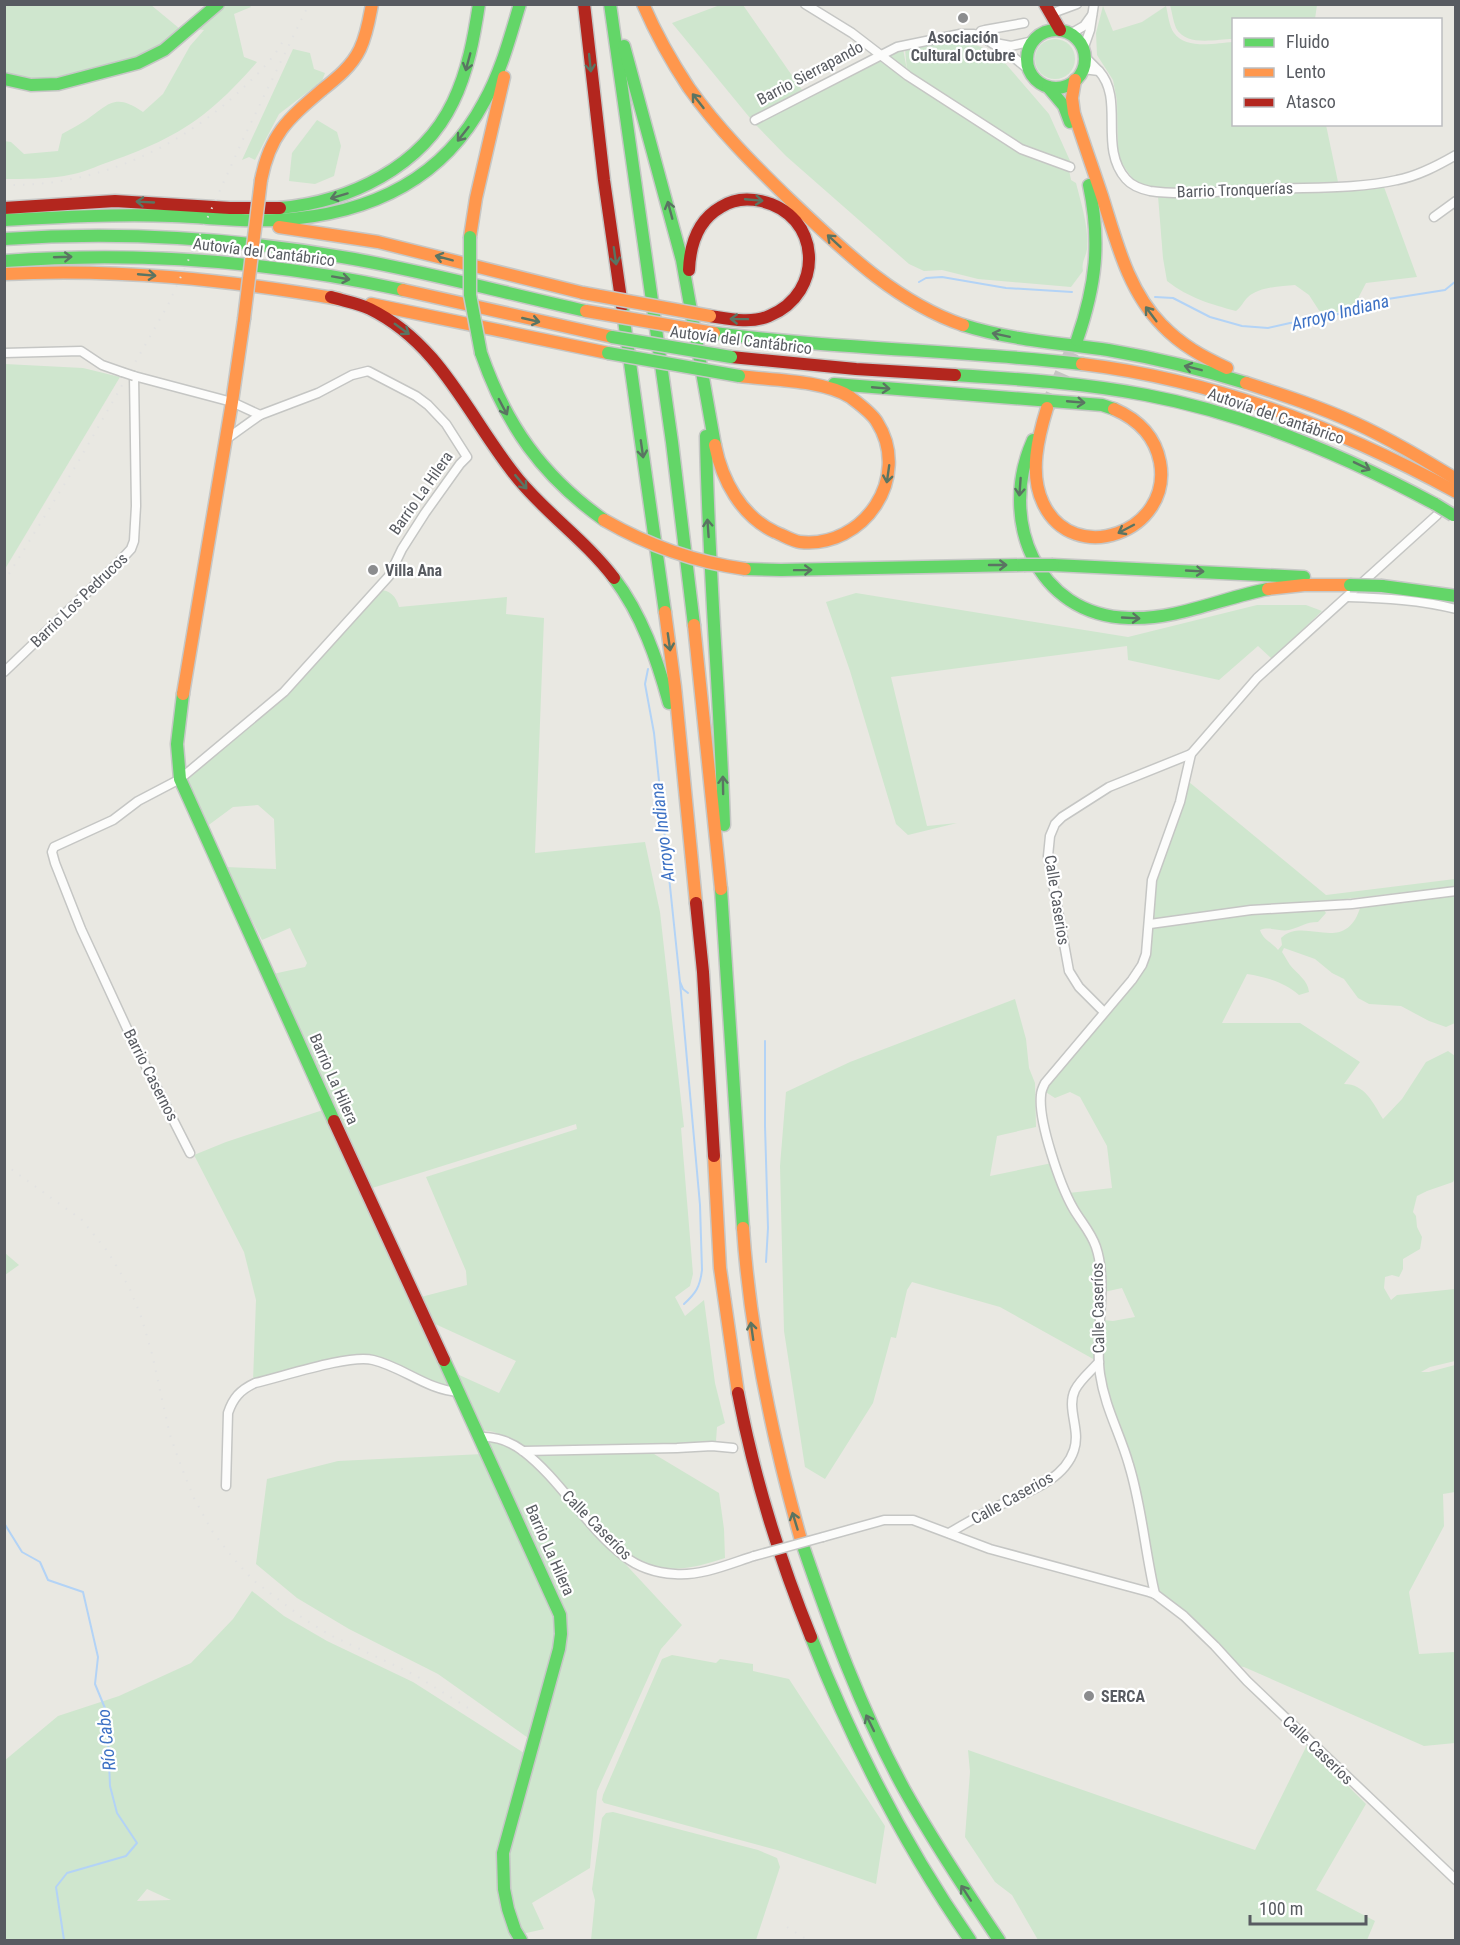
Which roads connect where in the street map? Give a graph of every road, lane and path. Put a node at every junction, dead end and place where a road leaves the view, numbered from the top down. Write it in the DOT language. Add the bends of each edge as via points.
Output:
graph roads {
  1 [pos="218,4"];
  2 [pos="372,4"];
  3 [pos="479,4"];
  4 [pos="521,4"];
  5 [pos="584,4"];
  6 [pos="610,4"];
  7 [pos="616,4"];
  8 [pos="643,4"];
  9 [pos="805,4"];
  10 [pos="1077,4"];
  11 [pos="1094,4"];
  12 [pos="1050,8"];
  13 [pos="1092,15"];
  14 [pos="1024,23"];
  15 [pos="1065,32"];
  16 [pos="978,35"];
  17 [pos="1037,38"];
  18 [pos="992,43"];
  19 [pos="880,54"];
  20 [pos="1083,58"];
  21 [pos="1029,69"];
  22 [pos="4,79"];
  23 [pos="1072,82"];
  24 [pos="1048,87"];
  25 [pos="1068,115"];
  26 [pos="755,120"];
  27 [pos="1455,155"];
  28 [pos="1070,166"];
  29 [pos="1455,201"];
  30 [pos="4,208"];
  31 [pos="1434,217"];
  32 [pos="214,218"];
  33 [pos="4,220"];
  34 [pos="4,239"];
  35 [pos="4,261"];
  36 [pos="4,274"];
  37 [pos="330,297"];
  38 [pos="689,303"];
  39 [pos="1077,340"];
  40 [pos="4,352"];
  41 [pos="739,375"];
  42 [pos="134,376"];
  43 [pos="705,391"];
  44 [pos="232,402"];
  45 [pos="1047,408"];
  46 [pos="260,415"];
  47 [pos="1348,420"];
  48 [pos="1039,433"];
  49 [pos="225,440"];
  50 [pos="1452,486"];
  51 [pos="1436,510"];
  52 [pos="1454,516"];
  53 [pos="1352,587"];
  54 [pos="1455,595"];
  55 [pos="1455,609"];
  56 [pos="4,672"];
  57 [pos="1191,754"];
  58 [pos="180,779"];
  59 [pos="1455,891"];
  60 [pos="1150,924"];
  61 [pos="703,972"];
  62 [pos="113,998"];
  63 [pos="1104,1012"];
  64 [pos="737,1116"];
  65 [pos="190,1153"];
  66 [pos="1099,1362"];
  67 [pos="459,1392"];
  68 [pos="480,1437"];
  69 [pos="733,1448"];
  70 [pos="523,1451"];
  71 [pos="226,1486"];
  72 [pos="949,1533"];
  73 [pos="1155,1594"];
  74 [pos="1455,1880"];
  75 [pos="521,1941"];
  76 [pos="970,1941"];
  77 [pos="999,1941"];
  1 -- 22 [label="main road" via="164,50 138,63 58,84 31,85"];
  2 -- 44 [label="main road, Barrio La Hilera, bridge" via="368,32 356,58 297,111 268,153 261,180"];
  3 -- 30 [label="main road, one-way" via="465,73 444,118 413,155 363,187 333,198 261,209 129,201"];
  4 -- 32 [label="main road, one-way" via="483,104 456,144 422,175 379,200 339,213 275,220"];
  4 -- 53 [label="main road, one-way, bridge" via="476,198 470,237 470,302 481,353 496,395 526,445 570,494 604,520 667,551 745,569 1053,565"];
  5 -- 61 [label="main road, one-way" via="603,170 675,687"];
  6 -- 64 [label="main road" via="672,442 702,690"];
  38 -- 7 [label="main road, one-way" via="674,227 630,71"];
  47 -- 8 [label="main road, one-way" via="1191,367 986,332 909,300 849,255 726,135 680,77"];
  9 -- 19 [label="street, Barrio Sierrapando"];
  10 -- 12 [label="street"];
  11 -- 13 [label="street"];
  12 -- 15 [label="main road"];
  12 -- 17 [label="main road"];
  13 -- 15 [label="street" via="1083,26"];
  13 -- 20 [label="street"];
  14 -- 16 [label="street, Barrio Sierrapando" via="981,31"];
  15 -- 17 [label="main road" via="1050,31"];
  15 -- 20 [label="main road" via="1078,41"];
  16 -- 18 [label="street"];
  16 -- 19 [label="street, Barrio Sierrapando" via="960,34 903,45"];
  17 -- 18 [label="street" via="1011,46"];
  17 -- 21 [label="main road" via="1027,58"];
  18 -- 21 [label="street"];
  19 -- 26 [label="street, Barrio Sierrapando"];
  19 -- 28 [label="street" via="1021,149"];
  20 -- 23 [label="main road"];
  20 -- 27 [label="street, Barrio Tronquerías" via="1099,71 1110,93 1112,150 1117,166 1131,184 1148,190 1203,192 1374,184 1416,175"];
  21 -- 24 [label="main road" via="1034,78"];
  23 -- 24 [label="main road"];
  23 -- 25 [label="main road"];
  47 -- 23 [label="main road, one-way" via="1322,405 1198,355 1155,319 1135,289 1117,246 1073,107"];
  24 -- 25 [label="main road"];
  25 -- 39 [label="main road" via="1092,196 1097,248 1093,291"];
  29 -- 31 [label="street"];
  32 -- 33 [label="main road" via="117,215"];
  38 -- 32 [label="main road, one-way, bridge" via="692,244 708,217 726,203 767,201 798,224 810,249 810,268 801,290 770,316 745,320 583,293 378,242"];
  34 -- 50 [label="main road, Autovía del Cantábrico, bridge" via="106,235 261,245 357,260 586,311 714,333 839,347 1115,368 1246,398 1319,424"];
  35 -- 51 [label="main road, Autovía del Cantábrico, one-way, bridge" via="142,257 270,266 364,282 612,337 731,357 1031,380 1148,395 1216,411 1290,436 1356,463"];
  36 -- 37 [label="main road, one-way" via="111,272 195,278"];
  37 -- 41 [label="main road, bridge"];
  37 -- 61 [label="main road, one-way" via="382,315 429,352 532,496 609,570 636,609 662,673 673,724"];
  38 -- 43 [label="main road"];
  40 -- 42 [label="street, bridge" via="81,351 102,365"];
  41 -- 43 [label="main road, one-way" via="834,390 851,397 873,417 883,432 889,470 878,505 861,525 832,539 812,542 781,536 756,519 735,497 724,474"];
  41 -- 48 [label="main road, one-way" via="1035,398 1113,408 1138,422 1151,439 1162,472 1158,499 1140,520 1118,533 1085,536 1065,528 1048,511 1039,490"];
  42 -- 44 [label="street"];
  42 -- 56 [label="street, Barrio Los Pedrucos" via="133,545"];
  64 -- 43 [label="main road, one-way" via="722,753 707,516"];
  44 -- 46 [label="street"];
  44 -- 49 [label="main road, Barrio La Hilera"];
  45 -- 48 [label="main road"];
  46 -- 49 [label="street, Barrio La Hilera"];
  46 -- 58 [label="street, Barrio La Hilera" via="368,371 428,405 446,424 467,458 425,513 388,576 304,671"];
  47 -- 50 [label="main road" via="1389,440"];
  48 -- 53 [label="main road, one-way" via="1032,440 1020,481 1022,526 1031,555 1046,578 1083,608 1116,617 1152,618 1275,588 1312,584"];
  49 -- 58 [label="main road, Barrio La Hilera" via="179,718"];
  51 -- 52 [label="main road, Autovía del Cantábrico, bridge"];
  51 -- 53 [label="street"];
  53 -- 54 [label="main road, bridge" via="1385,584"];
  53 -- 55 [label="street"];
  53 -- 57 [label="street" via="1257,678"];
  57 -- 60 [label="street" via="1180,802 1152,880"];
  57 -- 63 [label="street, Calle Caserios" via="1109,787 1062,817 1050,836 1051,878 1069,971"];
  58 -- 62 [label="street, Barrio La Hilera" via="138,801 113,820 54,847 52,852"];
  58 -- 67 [label="main road, Barrio La Hilera"];
  59 -- 60 [label="street" via="1352,904 1251,910"];
  60 -- 63 [label="street" via="1142,965"];
  61 -- 76 [label="main road" via="725,1315 741,1408 766,1511 803,1619 862,1758 921,1867"];
  62 -- 65 [label="street, Barrio Casernos"];
  63 -- 66 [label="street, Calle Caseríos" via="1041,1094 1041,1116 1066,1193 1097,1250 1101,1292"];
  77 -- 64 [label="main road, one-way" via="930,1834 882,1749 831,1632 808,1566 780,1467 753,1333"];
  66 -- 72 [label="street, Calle Caserios" via="1074,1392 1076,1444 1062,1469 1041,1485"];
  66 -- 73 [label="street, Calle Caseríos" via="1103,1392 1135,1486"];
  67 -- 68 [label="main road, Barrio La Hilera"];
  67 -- 71 [label="street" via="438,1389 382,1363 360,1358 255,1383 236,1395 228,1413"];
  68 -- 70 [label="street, Calle Caseríos" via="497,1438"];
  68 -- 75 [label="main road, Barrio La Hilera" via="560,1615 559,1649 503,1853 508,1909"];
  69 -- 70 [label="street, Calle Caseríos"];
  70 -- 72 [label="street, Calle Caseríos, bridge" via="618,1551 658,1572 705,1571 893,1519 913,1520"];
  72 -- 73 [label="street, Calle Caseríos" via="969,1543"];
  73 -- 74 [label="street, Calle Caseríos" via="1184,1616"];
}
